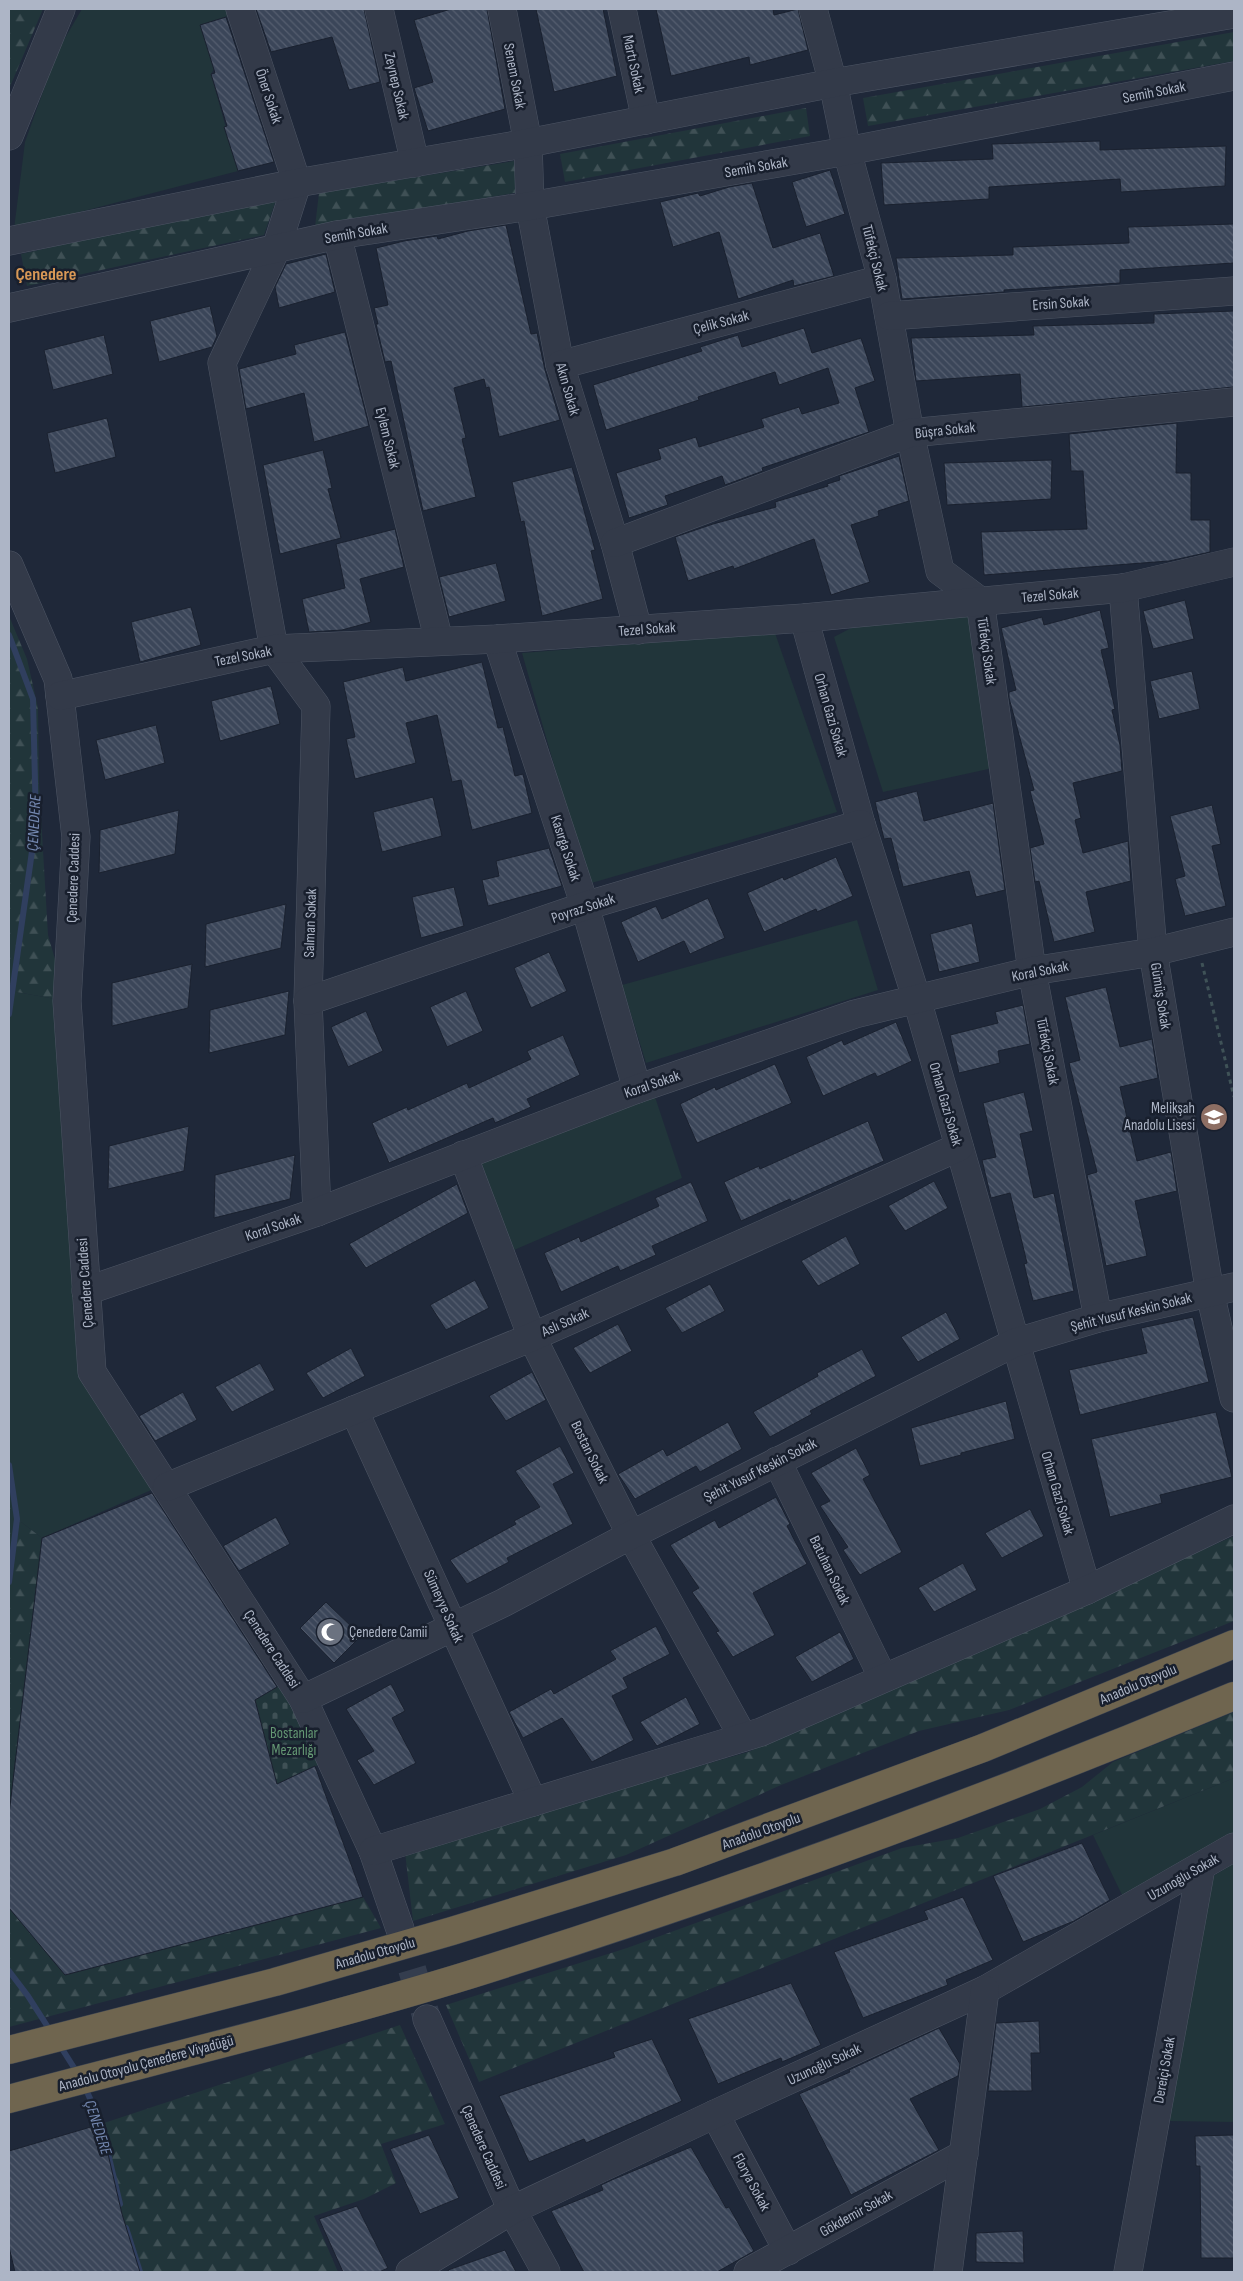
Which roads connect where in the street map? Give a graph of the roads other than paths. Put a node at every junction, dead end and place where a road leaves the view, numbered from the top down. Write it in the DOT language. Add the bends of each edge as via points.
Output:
graph roads {
  1 [pos="61,9"];
  2 [pos="240,9"];
  3 [pos="379,9"];
  4 [pos="502,9"];
  5 [pos="622,9"];
  6 [pos="813,9"];
  7 [pos="1234,14"];
  8 [pos="1234,76"];
  9 [pos="833,83"];
  10 [pos="646,120"];
  11 [pos="9,136"];
  12 [pos="528,143"];
  13 [pos="847,151"];
  14 [pos="415,163"];
  15 [pos="297,183"];
  16 [pos="530,206"];
  17 [pos="337,235"];
  18 [pos="9,241"];
  19 [pos="276,249"];
  20 [pos="882,279"];
  21 [pos="1234,291"];
  22 [pos="9,308"];
  23 [pos="889,316"];
  24 [pos="560,365"];
  25 [pos="1234,402"];
  26 [pos="910,433"];
  27 [pos="616,543"];
  28 [pos="1234,562"];
  29 [pos="9,565"];
  30 [pos="1123,588"];
  31 [pos="980,601"];
  32 [pos="804,618"];
  33 [pos="638,630"];
  34 [pos="497,639"];
  35 [pos="439,641"];
  36 [pos="274,649"];
  37 [pos="60,696"];
  38 [pos="861,824"];
  39 [pos="585,906"];
  40 [pos="1234,932"];
  41 [pos="1154,952"];
  42 [pos="1032,971"];
  43 [pos="917,1000"];
  44 [pos="308,1001"];
  45 [pos="637,1089"];
  46 [pos="959,1147"];
  47 [pos="463,1155"];
  48 [pos="317,1212"];
  49 [pos="1222,1290"];
  50 [pos="86,1291"];
  51 [pos="1098,1318"];
  52 [pos="532,1337"];
  53 [pos="1014,1343"];
  54 [pos="1234,1398"];
  55 [pos="354,1410"];
  56 [pos="777,1462"];
  57 [pos="167,1487"];
  58 [pos="1234,1519"];
  59 [pos="631,1534"];
  60 [pos="1087,1590"];
  61 [pos="454,1627"];
  62 [pos="1234,1644"];
  63 [pos="883,1678"];
  64 [pos="1234,1696"];
  65 [pos="303,1699"];
  66 [pos="743,1737"];
  67 [pos="533,1802"];
  68 [pos="1234,1847"];
  69 [pos="373,1851"];
  70 [pos="1201,1867"];
  71 [pos="400,1929"];
  72 [pos="985,1990"];
  73 [pos="427,2019"];
  74 [pos="9,2050"];
  75 [pos="9,2099"];
  76 [pos="715,2114"];
  77 [pos="964,2154"];
  78 [pos="512,2210"];
  79 [pos="788,2251"];
  80 [pos="410,2272"];
  81 [pos="546,2272"];
  82 [pos="748,2272"];
  83 [pos="948,2272"];
  84 [pos="1128,2272"];
  1 -- 11 [label="street"];
  2 -- 15 [label="street, Öner Sokak"];
  3 -- 14 [label="street, Zeynep Sokak"];
  4 -- 12 [label="street, Senem Sokak"];
  5 -- 10 [label="street, Martı Sokak"];
  6 -- 9 [label="street, Tüfekçi Sokak"];
  7 -- 9 [label="street"];
  8 -- 13 [label="street, Semih Sokak"];
  9 -- 10 [label="street"];
  9 -- 13 [label="street, Tüfekçi Sokak"];
  10 -- 12 [label="street"];
  12 -- 14 [label="street"];
  12 -- 16 [label="street, Akın Sokak"];
  13 -- 16 [label="street, Semih Sokak"];
  13 -- 20 [label="street, Tüfekçi Sokak"];
  14 -- 15 [label="street"];
  15 -- 18 [label="street"];
  15 -- 19 [label="street"];
  16 -- 17 [label="street, Semih Sokak"];
  16 -- 24 [label="street, Akın Sokak"];
  17 -- 19 [label="street, Semih Sokak"];
  17 -- 35 [label="street, Eylem Sokak"];
  19 -- 22 [label="street, Semih Sokak"];
  19 -- 36 [label="street" via="222,363"];
  20 -- 23 [label="street, Tüfekçi Sokak"];
  20 -- 24 [label="street, Çelik Sokak"];
  21 -- 23 [label="street, Ersin Sokak"];
  23 -- 26 [label="street, Tüfekçi Sokak"];
  24 -- 27 [label="street, Akın Sokak"];
  25 -- 26 [label="street, Büşra Sokak"];
  26 -- 27 [label="street, Büşra Sokak"];
  26 -- 31 [label="street, Tüfekçi Sokak" via="940,571"];
  27 -- 33 [label="street, Akın Sokak"];
  28 -- 30 [label="street, Tezel Sokak"];
  29 -- 37 [label="street, Çenedere Caddesi" via="58,679"];
  30 -- 31 [label="street, Tezel Sokak"];
  30 -- 41 [label="street, Gümüş Sokak"];
  31 -- 32 [label="street, Tezel Sokak"];
  31 -- 42 [label="street, Tüfekçi Sokak"];
  32 -- 33 [label="street, Tezel Sokak"];
  32 -- 38 [label="street, Orhan Gazi Sokak"];
  33 -- 34 [label="street, Tezel Sokak"];
  34 -- 35 [label="street, Tezel Sokak"];
  34 -- 39 [label="street, Kasırga Sokak"];
  35 -- 36 [label="street, Tezel Sokak"];
  36 -- 37 [label="street, Tezel Sokak"];
  36 -- 44 [label="street, Salman Sokak" via="316,706"];
  37 -- 50 [label="street, Çenedere Caddesi" via="76,837 67,1001"];
  38 -- 39 [label="street, Poyraz Sokak"];
  38 -- 43 [label="street, Orhan Gazi Sokak"];
  39 -- 44 [label="street, Poyraz Sokak"];
  39 -- 45 [label="street, Kasırga Sokak"];
  40 -- 41 [label="street, Koral Sokak"];
  41 -- 42 [label="street, Koral Sokak"];
  41 -- 49 [label="street, Gümüş Sokak"];
  42 -- 43 [label="street, Koral Sokak"];
  42 -- 51 [label="street, Tüfekçi Sokak"];
  43 -- 45 [label="street, Koral Sokak" via="855,1014"];
  43 -- 46 [label="street, Orhan Gazi Sokak"];
  44 -- 48 [label="street, Salman Sokak"];
  45 -- 47 [label="street, Koral Sokak"];
  46 -- 52 [label="street, Aslı Sokak"];
  46 -- 53 [label="street, Orhan Gazi Sokak"];
  47 -- 48 [label="street, Koral Sokak"];
  47 -- 52 [label="street, Bostan Sokak"];
  48 -- 50 [label="street, Koral Sokak"];
  49 -- 51 [label="street, Şehit Yusuf Keskin Sokak"];
  49 -- 54 [label="street, Gümüş Sokak"];
  50 -- 57 [label="street, Çenedere Caddesi" via="92,1372"];
  51 -- 53 [label="street, Şehit Yusuf Keskin Sokak"];
  52 -- 55 [label="street, Aslı Sokak"];
  52 -- 59 [label="street, Bostan Sokak"];
  53 -- 56 [label="street, Şehit Yusuf Keskin Sokak"];
  53 -- 60 [label="street, Orhan Gazi Sokak"];
  55 -- 57 [label="street, Aslı Sokak"];
  55 -- 61 [label="street, Sümeyye Sokak"];
  56 -- 59 [label="street, Şehit Yusuf Keskin Sokak"];
  56 -- 63 [label="street, Batuhan Sokak"];
  57 -- 65 [label="street, Çenedere Caddesi"];
  58 -- 60 [label="street"];
  59 -- 61 [label="street, Şehit Yusuf Keskin Sokak"];
  59 -- 66 [label="street, Bostan Sokak"];
  60 -- 63 [label="street"];
  61 -- 65 [label="street, Şehit Yusuf Keskin Sokak"];
  61 -- 67 [label="street, Sümeyye Sokak"];
  62 -- 74 [label="highway, Anadolu Otoyolu" via="983,1748 675,1862 275,1982"];
  63 -- 66 [label="street"];
  64 -- 75 [label="highway, Anadolu Otoyolu Çenedere Viyadüğü" via="1000,1791 684,1904 470,1974"];
  65 -- 69 [label="street, Çenedere Caddesi"];
  66 -- 67 [label="street"];
  67 -- 69 [label="street"];
  68 -- 70 [label="street, Uzunoğlu Sokak"];
  69 -- 71 [label="street, Çenedere Caddesi"];
  70 -- 72 [label="street, Uzunoğlu Sokak"];
  70 -- 84 [label="street, Dereiçi Sokak"];
  72 -- 76 [label="street, Uzunoğlu Sokak"];
  72 -- 77 [label="street"];
  73 -- 78 [label="street, Çenedere Caddesi"];
  76 -- 78 [label="street, Uzunoğlu Sokak"];
  76 -- 79 [label="street, Florya Sokak"];
  77 -- 79 [label="street, Gökdemir Sokak"];
  77 -- 83 [label="street"];
  78 -- 80 [label="street, Uzunoğlu Sokak"];
  78 -- 81 [label="street, Çenedere Caddesi"];
  79 -- 82 [label="street, Gökdemir Sokak"];
}
